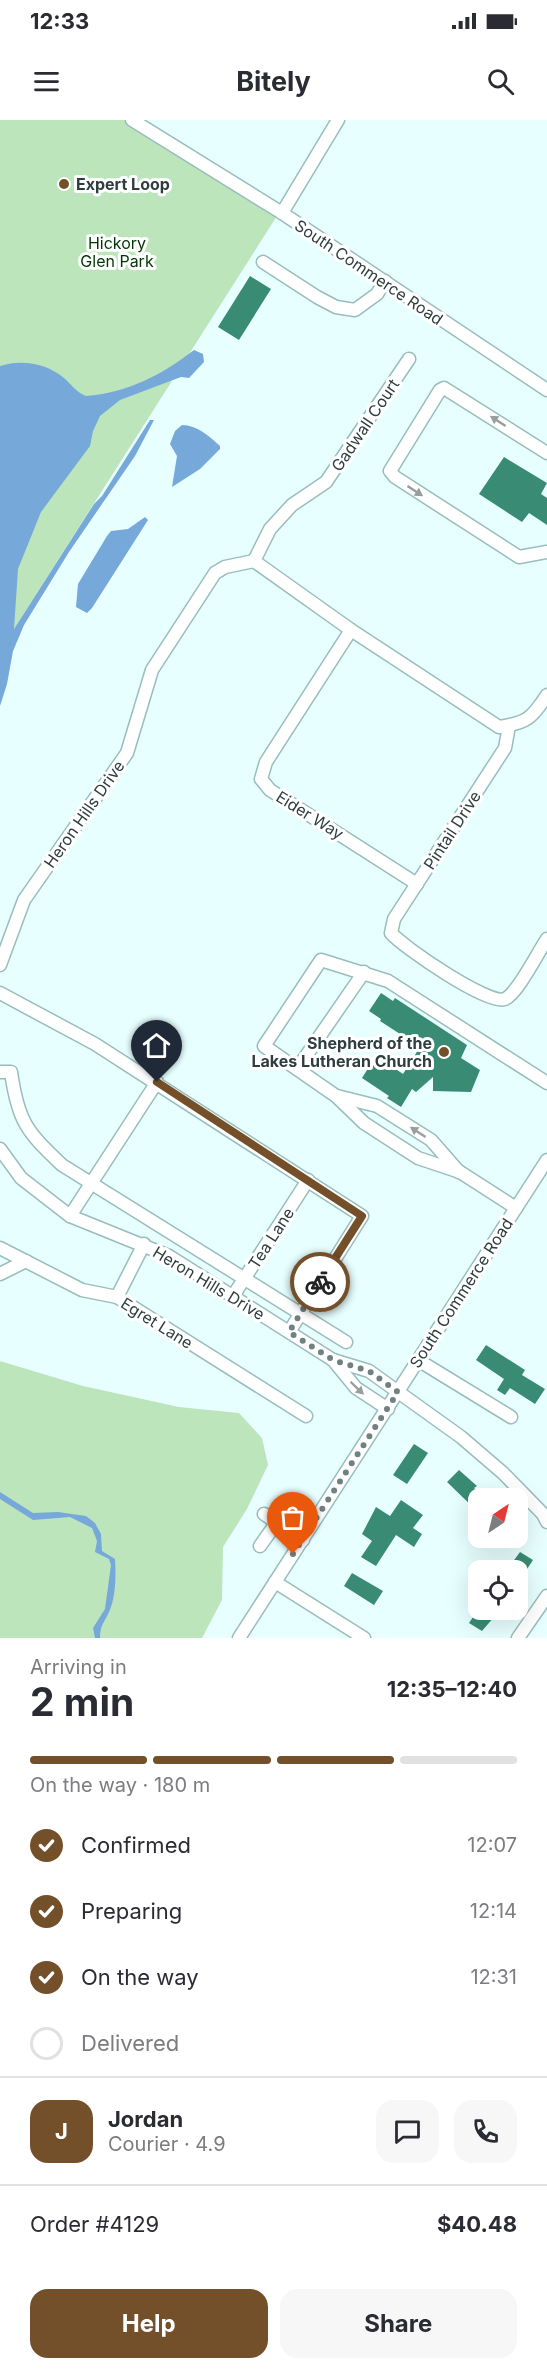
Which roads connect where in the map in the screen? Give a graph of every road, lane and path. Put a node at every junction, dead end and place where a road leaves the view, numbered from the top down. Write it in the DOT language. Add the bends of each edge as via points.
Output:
graph roads {
  1 [pos="132,120"];
  2 [pos="338,120"];
  3 [pos="282,213"];
  4 [pos="263,262"];
  5 [pos="385,281"];
  6 [pos="409,359"];
  7 [pos="547,390"];
  8 [pos="547,453"];
  9 [pos="547,552"];
  10 [pos="257,565"];
  11 [pos="351,630"];
  12 [pos="547,695"];
  13 [pos="510,726"];
  14 [pos="417,884"];
  15 [pos="547,939"];
  16 [pos="0,965"];
  17 [pos="364,972"];
  18 [pos="0,993"];
  19 [pos="297,1069"];
  20 [pos="0,1072"];
  21 [pos="157,1082"];
  22 [pos="547,1083"];
  23 [pos="336,1096"];
  24 [pos="0,1149"];
  25 [pos="547,1160"];
  26 [pos="460,1172"];
  27 [pos="308,1180"];
  28 [pos="90,1184"];
  29 [pos="516,1208"];
  30 [pos="70,1216"];
  31 [pos="144,1244"];
  32 [pos="0,1248"];
  33 [pos="26,1261"];
  34 [pos="0,1274"];
  35 [pos="245,1278"];
  36 [pos="233,1296"];
  37 [pos="117,1297"];
  38 [pos="301,1312"];
  39 [pos="289,1332"];
  40 [pos="346,1342"];
  41 [pos="333,1360"];
  42 [pos="418,1360"];
  43 [pos="398,1392"];
  44 [pos="388,1409"];
  45 [pos="306,1416"];
  46 [pos="511,1417"];
  47 [pos="264,1514"];
  48 [pos="277,1522"];
  49 [pos="547,1522"];
  50 [pos="303,1540"];
  51 [pos="260,1546"];
  52 [pos="275,1582"];
  53 [pos="547,1596"];
  54 [pos="239,1638"];
  55 [pos="364,1638"];
  56 [pos="518,1638"];
  1 -- 3 [label="street"];
  2 -- 3 [label="street, South Commerce Road"];
  3 -- 5 [label="street, South Commerce Road"];
  4 -- 5 [label="street" via="336,307 355,310 377,294"];
  5 -- 7 [label="street, South Commerce Road"];
  6 -- 10 [label="street, Gadwall Court" via="326,482 292,505 270,529"];
  8 -- 9 [label="street, one-way" via="444,388 390,471 519,557"];
  10 -- 11 [label="street"];
  10 -- 16 [label="street, Heron Hills Drive" via="225,567 215,573 162,652 145,688 127,753 24,900"];
  11 -- 13 [label="street" via="499,728"];
  11 -- 14 [label="street, Eider Way" via="266,762 261,779 270,790"];
  12 -- 13 [label="street" via="533,715"];
  13 -- 14 [label="street, Pintail Drive" via="505,748"];
  14 -- 15 [label="street, Pintail Drive" via="394,919 391,933 494,1000 505,999 516,988"];
  17 -- 19 [label="street"];
  17 -- 19 [label="street" via="321,960 264,1046"];
  17 -- 22 [label="street" via="398,987"];
  18 -- 21 [label="street"];
  19 -- 23 [label="street"];
  20 -- 28 [label="street" via="11,1072 16,1107 41,1146"];
  21 -- 27 [label="street"];
  21 -- 28 [label="street"];
  23 -- 26 [label="street" via="364,1123 418,1158"];
  26 -- 23 [label="street, one-way" via="431,1140 377,1106"];
  24 -- 30 [label="street, Heron Hills Drive" via="21,1178"];
  25 -- 29 [label="street, South Commerce Road"];
  26 -- 29 [label="street"];
  27 -- 35 [label="street, Tea Lane"];
  27 -- 38 [label="street" via="362,1216"];
  28 -- 30 [label="street"];
  28 -- 35 [label="street"];
  29 -- 42 [label="street, South Commerce Road"];
  30 -- 31 [label="street, Heron Hills Drive"];
  31 -- 36 [label="street, Heron Hills Drive"];
  31 -- 37 [label="street"];
  32 -- 33 [label="street, Egret Lane"];
  33 -- 34 [label="street"];
  33 -- 37 [label="street, Egret Lane" via="82,1290"];
  35 -- 36 [label="street, Tea Lane"];
  35 -- 38 [label="street"];
  36 -- 39 [label="street, Heron Hills Drive"];
  37 -- 45 [label="street, Egret Lane"];
  38 -- 39 [label="street"];
  38 -- 40 [label="street"];
  39 -- 41 [label="street, Heron Hills Drive"];
  41 -- 43 [label="street, Heron Hills Drive" via="369,1371"];
  41 -- 44 [label="street, Heron Hills Drive, one-way" via="356,1388"];
  42 -- 43 [label="street, South Commerce Road"];
  42 -- 46 [label="street"];
  43 -- 44 [label="street, South Commerce Road"];
  43 -- 49 [label="street, Heron Hills Drive" via="503,1473"];
  44 -- 50 [label="street, South Commerce Road"];
  47 -- 48 [label="street"];
  48 -- 50 [label="street"];
  48 -- 51 [label="street"];
  50 -- 52 [label="street, South Commerce Road"];
  52 -- 54 [label="street, South Commerce Road"];
  52 -- 55 [label="street"];
  53 -- 56 [label="street"];
}
